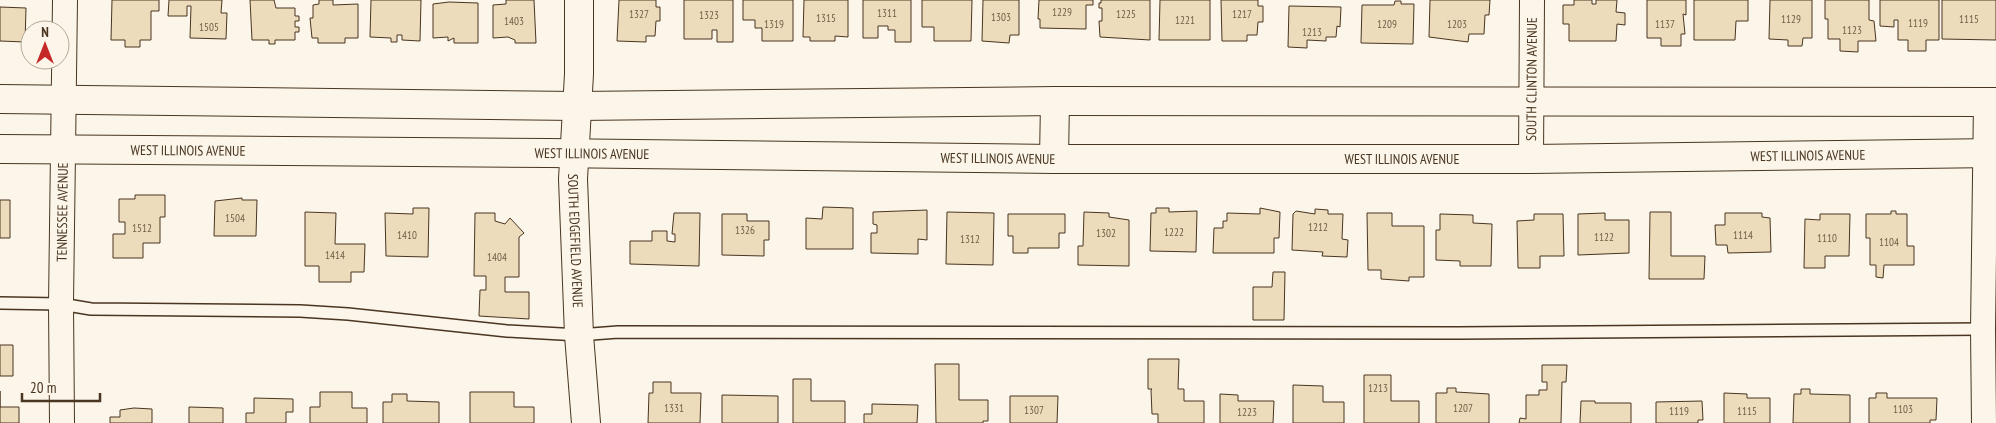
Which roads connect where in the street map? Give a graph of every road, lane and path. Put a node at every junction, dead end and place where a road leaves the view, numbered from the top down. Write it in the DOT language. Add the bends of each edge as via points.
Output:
graph roads {
  1 [pos="66,0"];
  2 [pos="579,0"];
  3 [pos="1532,0"];
  4 [pos="0,98"];
  5 [pos="64,99"];
  6 [pos="1055,101"];
  7 [pos="1532,101"];
  8 [pos="1991,102"];
  9 [pos="577,106"];
  10 [pos="0,149"];
  11 [pos="64,150"];
  12 [pos="575,153"];
  13 [pos="1991,153"];
  14 [pos="1531,159"];
  15 [pos="1054,160"];
  16 [pos="0,303"];
  17 [pos="61,304"];
  18 [pos="1983,329"];
  19 [pos="579,335"];
  20 [pos="62,423"];
  21 [pos="586,423"];
  22 [pos="1984,423"];
  1 -- 5 [label="street, TENNESSEE AVENUE"];
  2 -- 9 [label="main road, SOUTH EDGEFIELD AVENUE"];
  3 -- 7 [label="street, SOUTH CLINTON AVENUE"];
  4 -- 5 [label="main road"];
  5 -- 9 [label="main road"];
  5 -- 11 [label="street, TENNESSEE AVENUE"];
  6 -- 7 [label="main road"];
  6 -- 9 [label="main road"];
  6 -- 15 [label="main road"];
  7 -- 8 [label="main road"];
  7 -- 14 [label="street, SOUTH CLINTON AVENUE"];
  8 -- 13 [label="street"];
  9 -- 12 [label="main road, SOUTH EDGEFIELD AVENUE"];
  10 -- 11 [label="main road, WEST ILLINOIS AVENUE"];
  11 -- 12 [label="main road, WEST ILLINOIS AVENUE"];
  11 -- 17 [label="street, TENNESSEE AVENUE"];
  12 -- 15 [label="main road, WEST ILLINOIS AVENUE"];
  12 -- 19 [label="main road, SOUTH EDGEFIELD AVENUE" via="573,179"];
  13 -- 14 [label="main road, WEST ILLINOIS AVENUE"];
  13 -- 18 [label="street"];
  14 -- 15 [label="main road, WEST ILLINOIS AVENUE"];
  16 -- 17 [label="lane"];
  17 -- 19 [label="lane" via="91,309 300,310"];
  17 -- 20 [label="street, TENNESSEE AVENUE"];
  18 -- 19 [label="lane" via="1458,334 618,332"];
  18 -- 22 [label="street"];
  19 -- 21 [label="main road, SOUTH EDGEFIELD AVENUE"];
}
